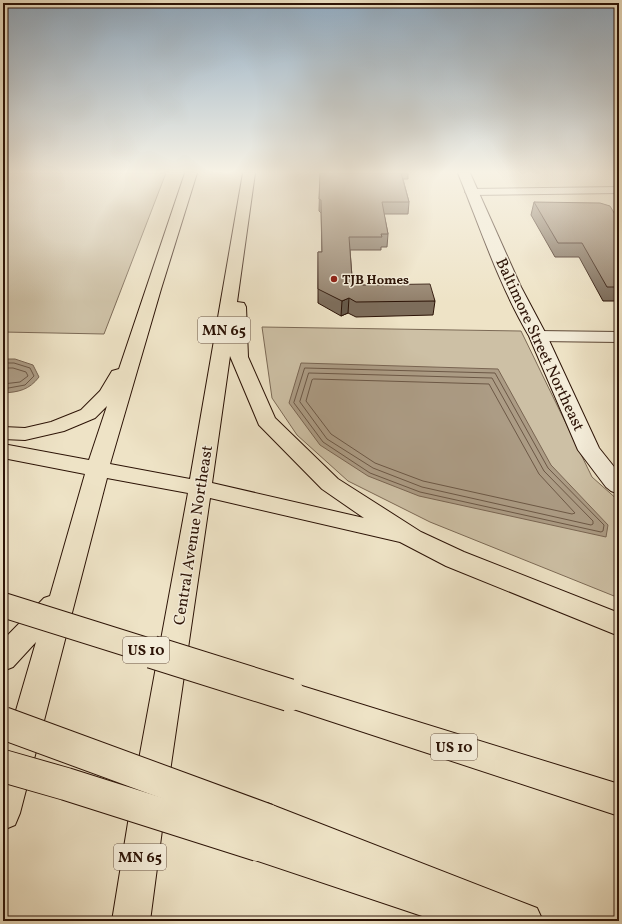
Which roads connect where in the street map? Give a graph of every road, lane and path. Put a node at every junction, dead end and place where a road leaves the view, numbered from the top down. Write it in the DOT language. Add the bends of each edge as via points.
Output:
graph roads {
  1 [pos="178,216"];
  2 [pos="242,216"];
  3 [pos="482,216"];
  4 [pos="237,242"];
  5 [pos="538,336"];
  6 [pos="619,337"];
  7 [pos="138,338"];
  8 [pos="3,433"];
  9 [pos="3,451"];
  10 [pos="98,468"];
  11 [pos="619,486"];
  12 [pos="200,488"];
  13 [pos="412,538"];
  14 [pos="62,596"];
  15 [pos="3,604"];
  16 [pos="619,625"];
  17 [pos="3,659"];
  18 [pos="3,723"];
  19 [pos="3,766"];
  20 [pos="619,800"];
  21 [pos="3,813"];
  22 [pos="262,832"];
  23 [pos="131,921"];
  24 [pos="493,921"];
  25 [pos="524,921"];
  1 -- 7 [label="highway"];
  2 -- 4 [label="highway, Central Avenue Northeast / MN 65"];
  3 -- 5 [label="street, Baltimore Street Northeast" via="522,307"];
  4 -- 12 [label="highway, Central Avenue Northeast / MN 65"];
  4 -- 13 [label="highway" via="239,357 266,421 330,484"];
  5 -- 6 [label="street"];
  5 -- 11 [label="street, Baltimore Street Northeast" via="589,450"];
  7 -- 8 [label="highway" via="108,394 88,414 57,427 25,434"];
  7 -- 10 [label="highway"];
  9 -- 10 [label="highway"];
  10 -- 12 [label="highway"];
  10 -- 14 [label="highway"];
  12 -- 13 [label="highway"];
  12 -- 23 [label="highway, Central Avenue Northeast / MN 65"];
  13 -- 16 [label="highway" via="461,562"];
  14 -- 17 [label="highway"];
  14 -- 21 [label="highway"];
  15 -- 20 [label="highway, US 10, bridge"];
  18 -- 22 [label="highway, bridge"];
  19 -- 22 [label="highway, bridge"];
  22 -- 24 [label="highway"];
  22 -- 25 [label="highway"];
}
